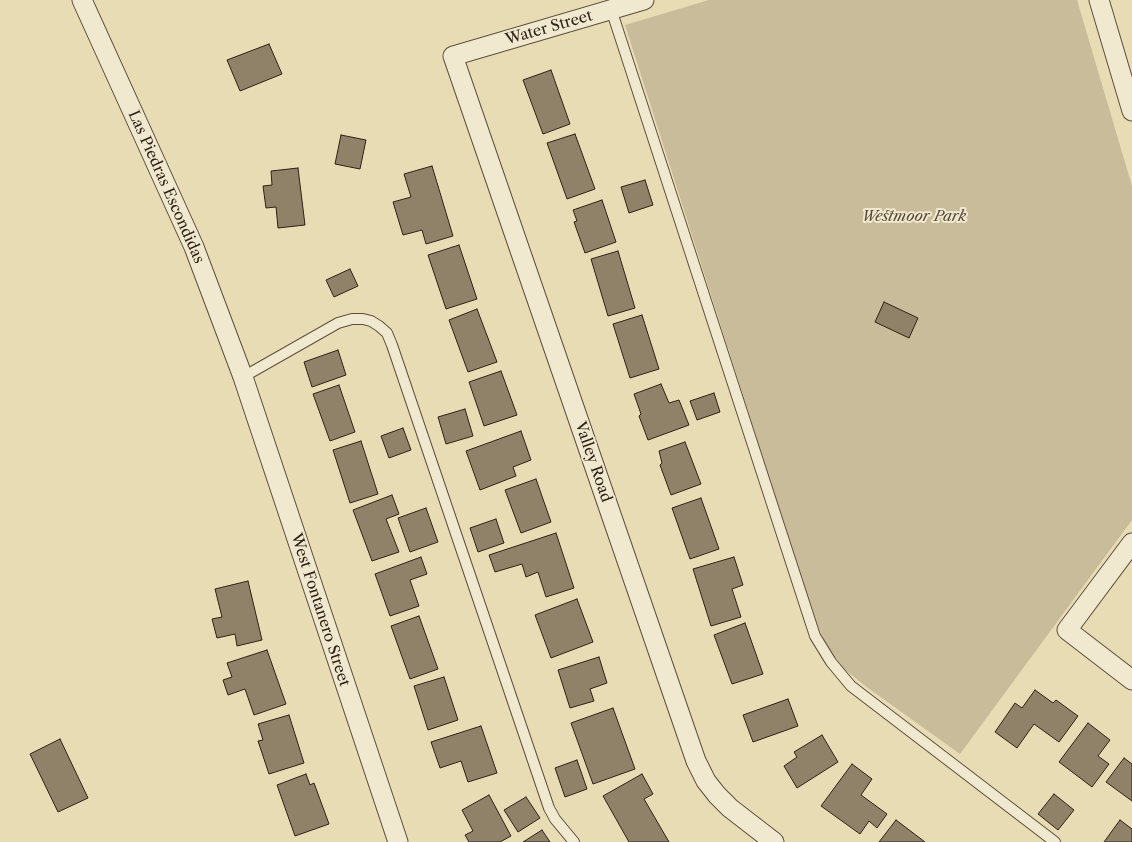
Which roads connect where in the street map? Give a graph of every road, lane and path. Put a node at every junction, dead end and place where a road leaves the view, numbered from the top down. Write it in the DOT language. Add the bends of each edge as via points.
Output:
graph roads {
  1 [pos="82,0"];
  2 [pos="644,0"];
  3 [pos="1099,0"];
  4 [pos="611,9"];
  5 [pos="453,56"];
  6 [pos="1132,111"];
  7 [pos="243,377"];
  8 [pos="1132,543"];
  9 [pos="1132,680"];
  10 [pos="398,842"];
  11 [pos="574,842"];
  12 [pos="774,842"];
  13 [pos="1055,842"];
  1 -- 7 [label="street, Las Piedras Escondidas" via="194,247"];
  2 -- 4 [label="street, Water Street"];
  3 -- 6 [label="street"];
  4 -- 5 [label="street, Water Street"];
  4 -- 13 [label="lane" via="815,636 851,686"];
  5 -- 12 [label="street, Valley Road" via="696,761 717,795"];
  7 -- 10 [label="street, West Fontanero Street"];
  7 -- 11 [label="lane" via="338,323 362,319 371,321 387,333 550,808"];
  8 -- 9 [label="street" via="1067,630"];
}
